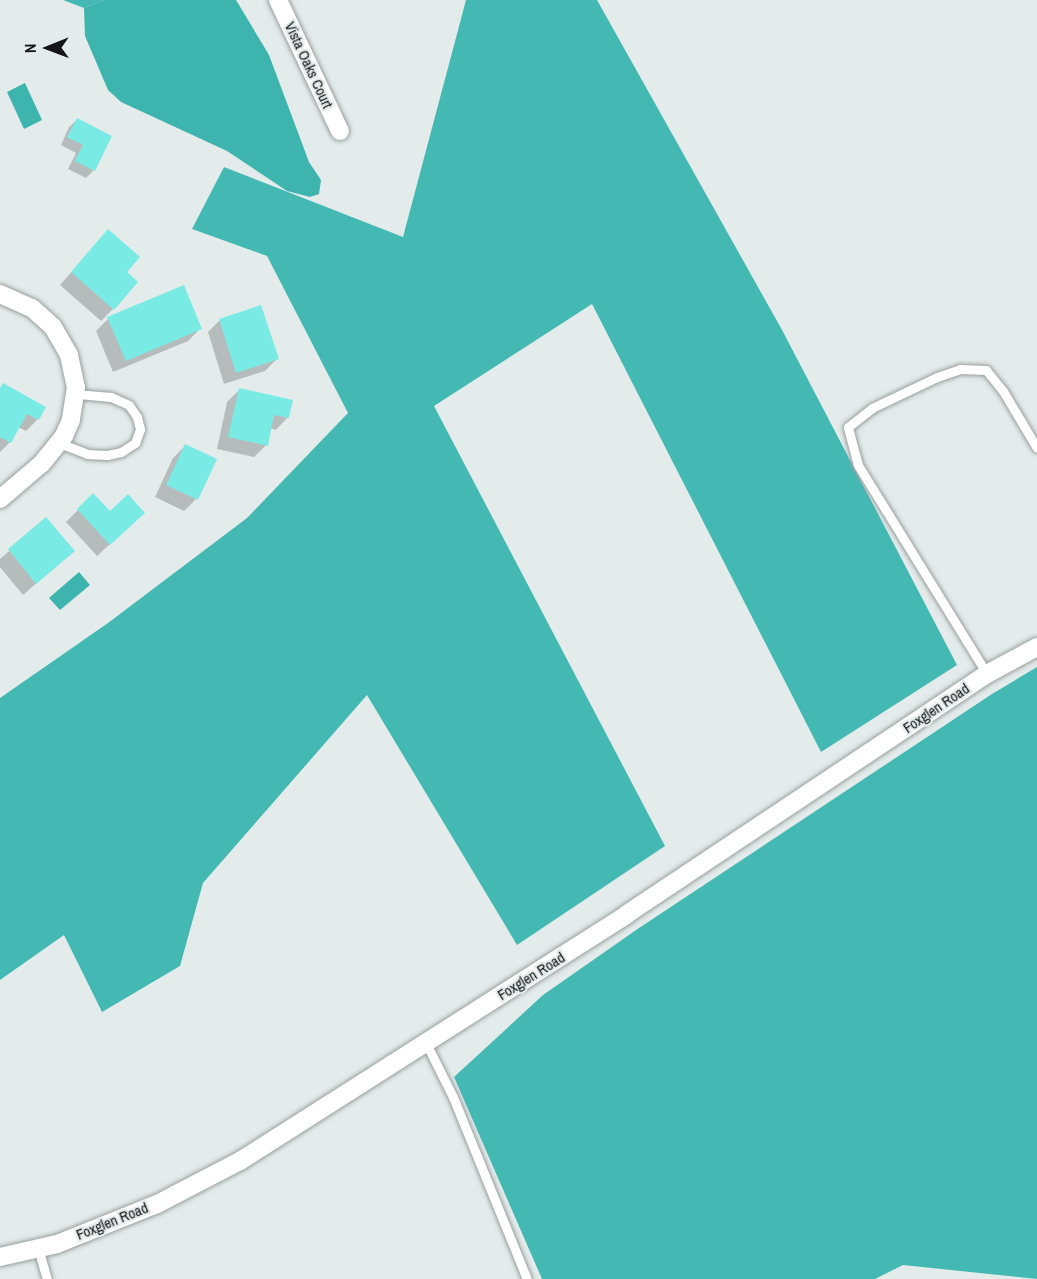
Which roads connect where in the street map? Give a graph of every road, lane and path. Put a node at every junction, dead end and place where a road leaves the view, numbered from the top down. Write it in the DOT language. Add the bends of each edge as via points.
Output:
graph roads {
  1 [pos="278,0"];
  2 [pos="340,131"];
  3 [pos="0,294"];
  4 [pos="75,394"];
  5 [pos="59,443"];
  6 [pos="1037,448"];
  7 [pos="0,499"];
  8 [pos="1037,647"];
  9 [pos="987,674"];
  10 [pos="426,1042"];
  11 [pos="38,1248"];
  12 [pos="0,1257"];
  13 [pos="47,1279"];
  14 [pos="527,1279"];
  1 -- 2 [label="street, Vista Oaks Court"];
  3 -- 4 [label="street" via="32,308 53,327 69,355"];
  4 -- 5 [label="street" via="71,420"];
  4 -- 5 [label="lane" via="111,397 129,405 140,429 135,443 107,455 87,454"];
  5 -- 7 [label="street"];
  6 -- 9 [label="lane" via="986,370 960,369 937,377 872,408 848,427 858,465"];
  8 -- 9 [label="street, Foxglen Road"];
  9 -- 10 [label="street, Foxglen Road" via="627,914"];
  10 -- 11 [label="street, Foxglen Road" via="197,1185 57,1244"];
  10 -- 14 [label="lane" via="453,1097"];
  11 -- 12 [label="street, Foxglen Road"];
  11 -- 13 [label="lane"];
}
